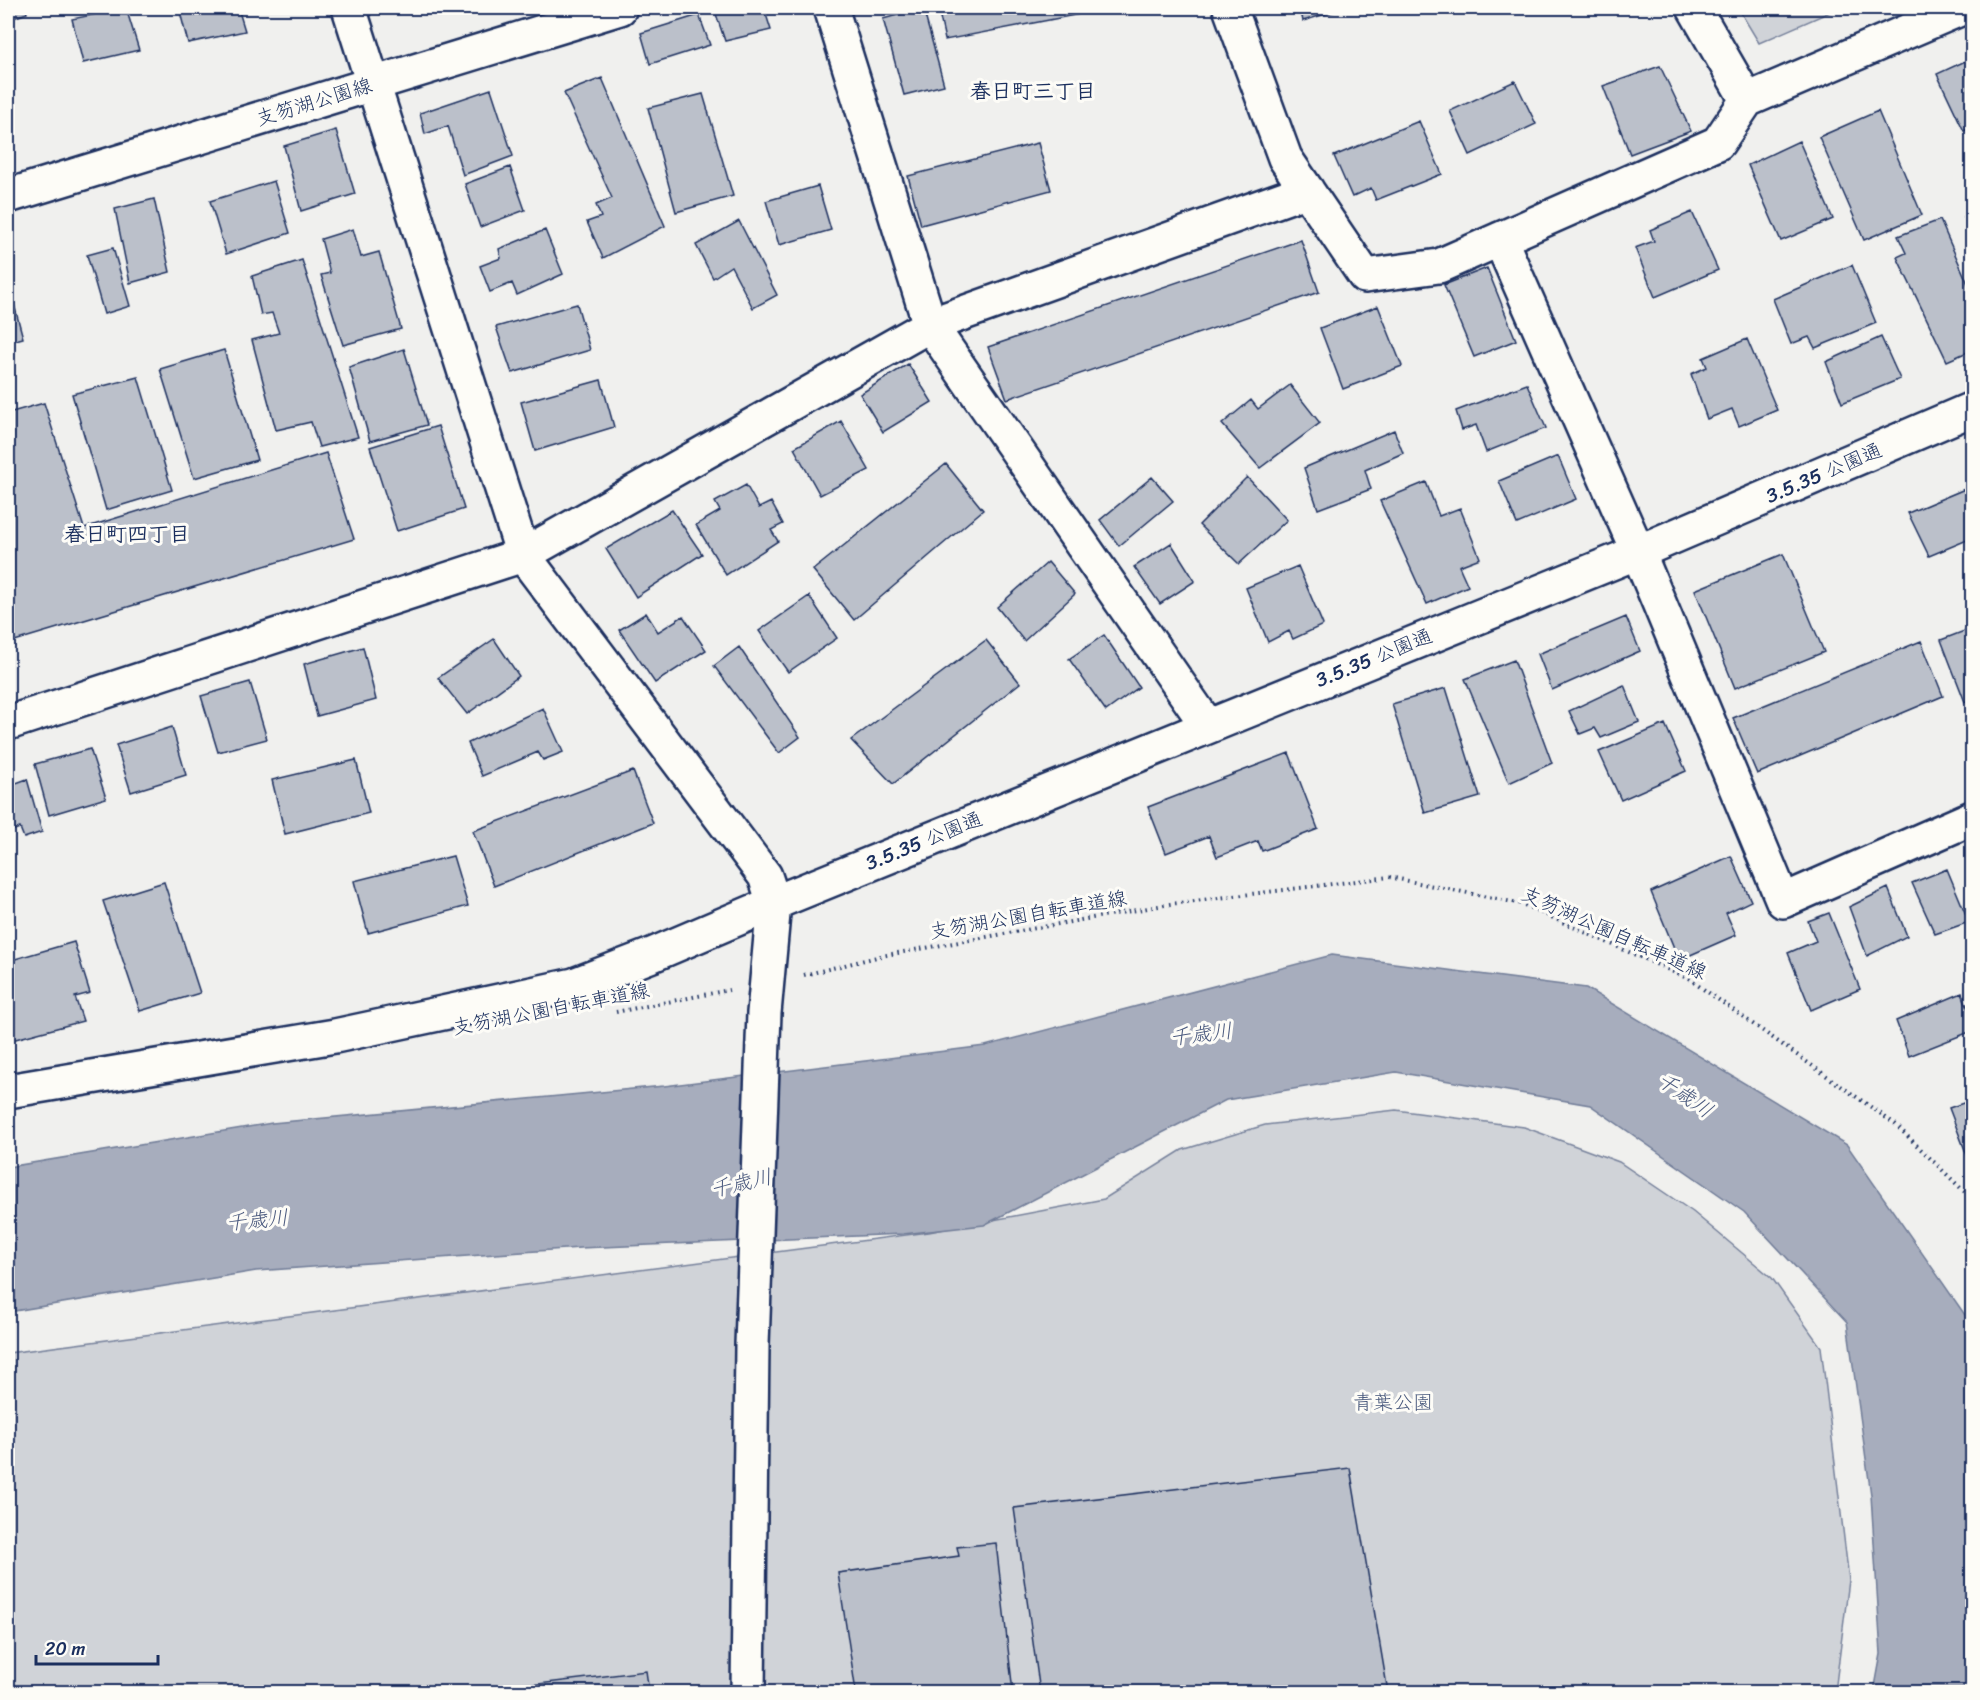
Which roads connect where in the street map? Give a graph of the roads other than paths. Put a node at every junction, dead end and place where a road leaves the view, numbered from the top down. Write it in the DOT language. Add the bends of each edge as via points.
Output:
graph roads {
  1 [pos="350,8"];
  2 [pos="620,8"];
  3 [pos="831,8"];
  4 [pos="1230,8"];
  5 [pos="1694,8"];
  6 [pos="1962,8"];
  7 [pos="373,84"];
  8 [pos="1747,100"];
  9 [pos="1307,190"];
  10 [pos="8,196"];
  11 [pos="1500,239"];
  12 [pos="930,325"];
  13 [pos="1972,409"];
  14 [pos="1638,552"];
  15 [pos="523,555"];
  16 [pos="8,723"];
  17 [pos="1207,725"];
  18 [pos="1969,829"];
  19 [pos="774,903"];
  20 [pos="8,1091"];
  21 [pos="748,1692"];
  1 -- 7 [label="street"];
  2 -- 7 [label="street, 支笏湖公園線"];
  3 -- 12 [label="street"];
  4 -- 9 [label="street" via="1285,158"];
  5 -- 8 [label="street"];
  6 -- 8 [label="street"];
  7 -- 10 [label="street, 支笏湖公園線"];
  7 -- 15 [label="street"];
  8 -- 11 [label="street" via="1718,143"];
  9 -- 11 [label="street" via="1365,276 1439,266"];
  9 -- 12 [label="street"];
  11 -- 14 [label="street"];
  12 -- 15 [label="street"];
  12 -- 17 [label="street"];
  13 -- 14 [label="street, 3.5.35 公園通"];
  14 -- 17 [label="street, 3.5.35 公園通"];
  14 -- 18 [label="street" via="1783,901"];
  15 -- 16 [label="street"];
  15 -- 19 [label="street" via="765,876"];
  17 -- 19 [label="street, 3.5.35 公園通"];
  19 -- 20 [label="street, 3.5.35 公園通" via="574,985 335,1036"];
  19 -- 21 [label="street" via="765,998 752,1345"];
}
